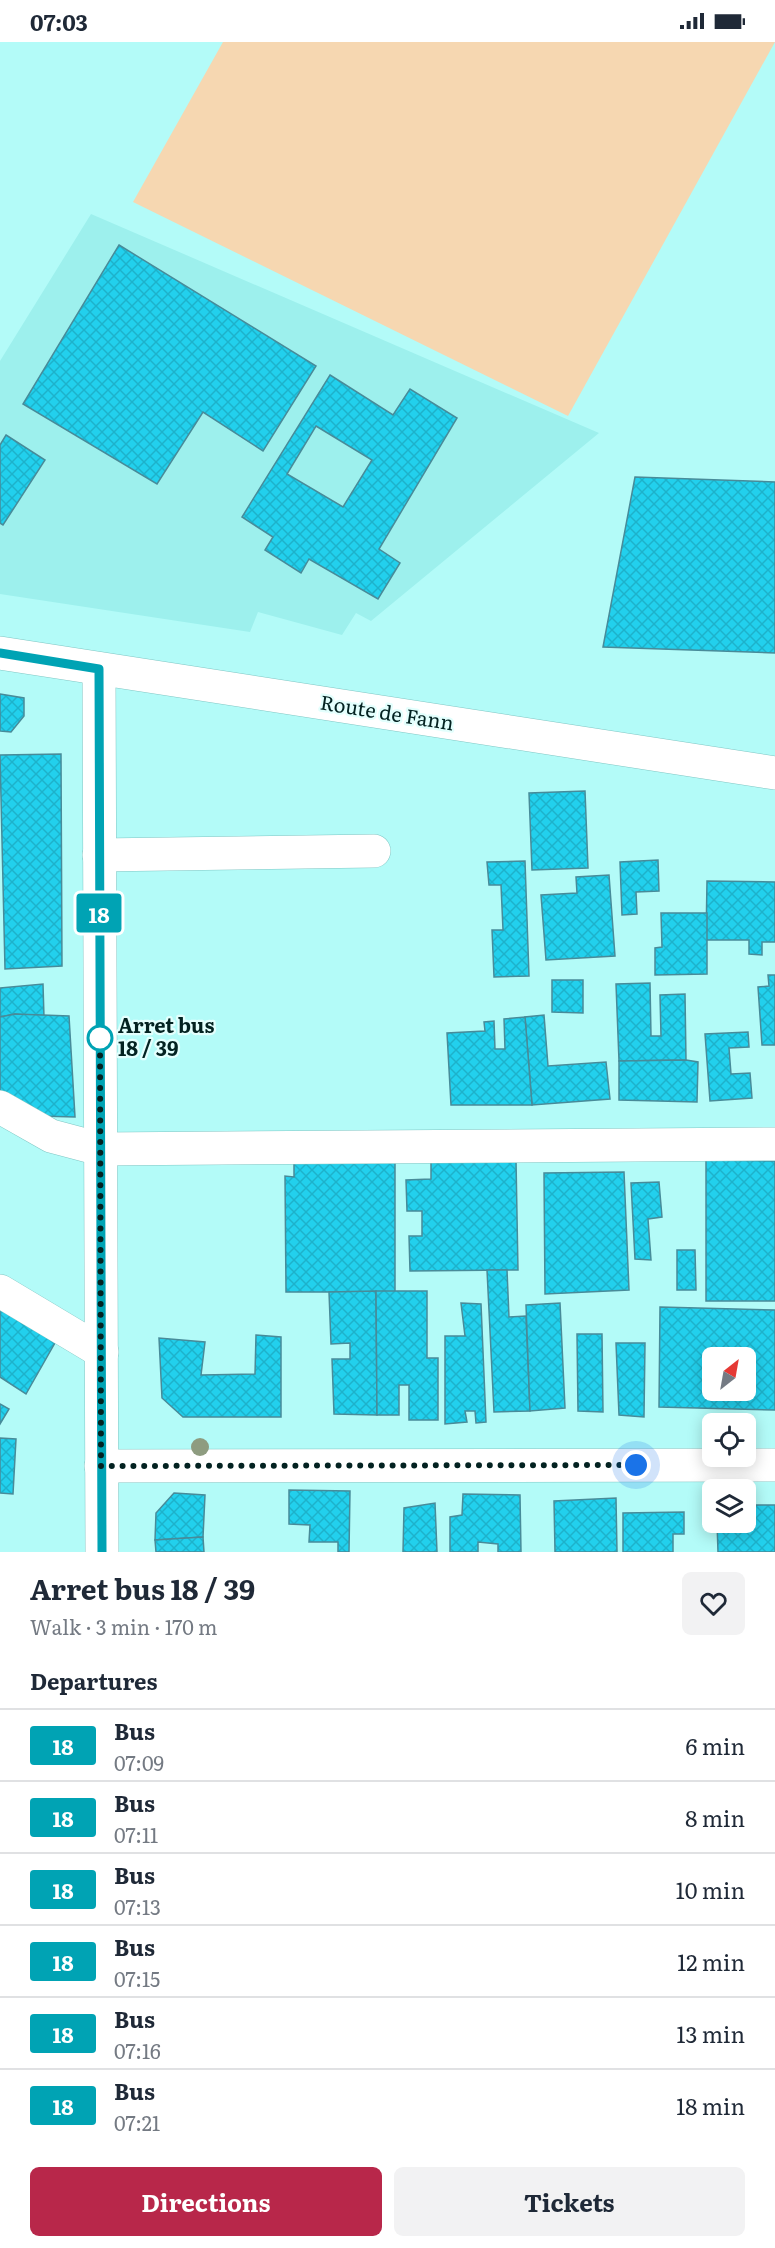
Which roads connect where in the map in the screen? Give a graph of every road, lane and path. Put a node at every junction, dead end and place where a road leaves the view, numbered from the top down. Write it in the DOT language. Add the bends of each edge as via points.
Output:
graph roads {
  1 [pos="0,654"];
  2 [pos="99,669"];
  3 [pos="775,773"];
  4 [pos="374,850"];
  5 [pos="99,855"];
  6 [pos="0,1107"];
  7 [pos="775,1144"];
  8 [pos="100,1149"];
  9 [pos="0,1291"];
  10 [pos="102,1352"];
  11 [pos="775,1465"];
  12 [pos="101,1466"];
  13 [pos="102,1552"];
  1 -- 2 [label="street, Route de Fann"];
  2 -- 3 [label="street, Route de Fann"];
  2 -- 5 [label="street"];
  4 -- 5 [label="street"];
  5 -- 8 [label="street"];
  6 -- 8 [label="street" via="51,1136"];
  7 -- 8 [label="street"];
  8 -- 10 [label="street"];
  9 -- 10 [label="street"];
  10 -- 12 [label="street"];
  11 -- 12 [label="street"];
  12 -- 13 [label="street"];
}
